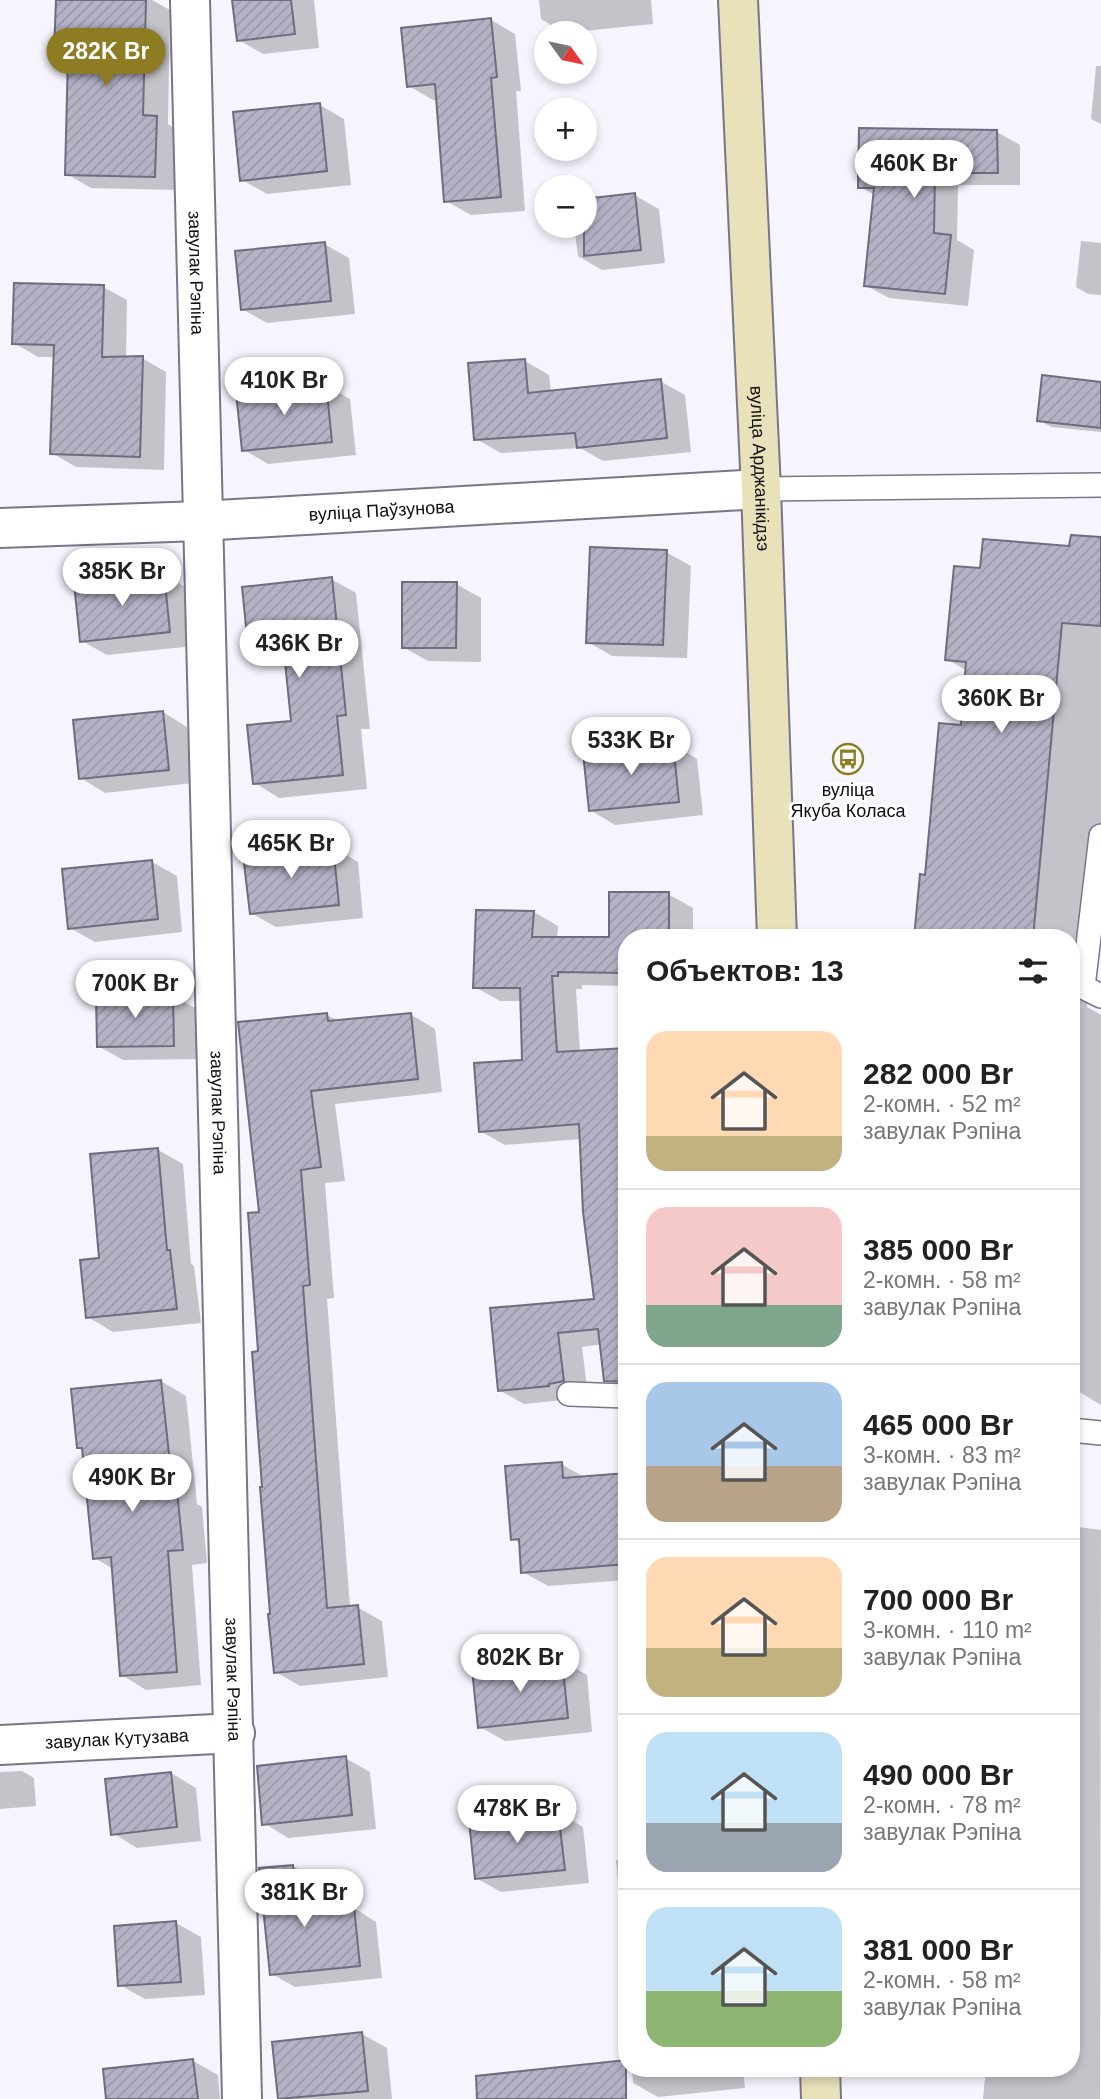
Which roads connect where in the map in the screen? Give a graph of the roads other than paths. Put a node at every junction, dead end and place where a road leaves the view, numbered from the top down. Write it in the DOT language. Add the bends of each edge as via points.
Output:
graph roads {
  1 [pos="190,0"];
  2 [pos="738,0"];
  3 [pos="1101,485"];
  4 [pos="761,489"];
  5 [pos="200,520"];
  6 [pos="0,528"];
  7 [pos="1101,836"];
  8 [pos="777,929"];
  9 [pos="1101,996"];
  10 [pos="569,1394"];
  11 [pos="618,1396"];
  12 [pos="1080,1431"];
  13 [pos="1101,1433"];
  14 [pos="235,1733"];
  15 [pos="0,1745"];
  16 [pos="820,2077"];
  17 [pos="242,2099"];
  18 [pos="821,2099"];
  1 -- 5 [label="street, завулак Рэпіна"];
  2 -- 4 [label="main road, вуліца Арджанікідзэ"];
  3 -- 4 [label="lane"];
  4 -- 5 [label="street, вуліца Паўзунова"];
  4 -- 8 [label="main road, вуліца Арджанікідзэ"];
  5 -- 6 [label="street, вуліца Паўзунова"];
  5 -- 14 [label="street, завулак Рэпіна"];
  7 -- 9 [label="lane" via="1083,987"];
  10 -- 11 [label="lane"];
  12 -- 13 [label="lane"];
  14 -- 15 [label="street, завулак Кутузава"];
  14 -- 17 [label="street, завулак Рэпіна"];
  16 -- 18 [label="main road"];
}
